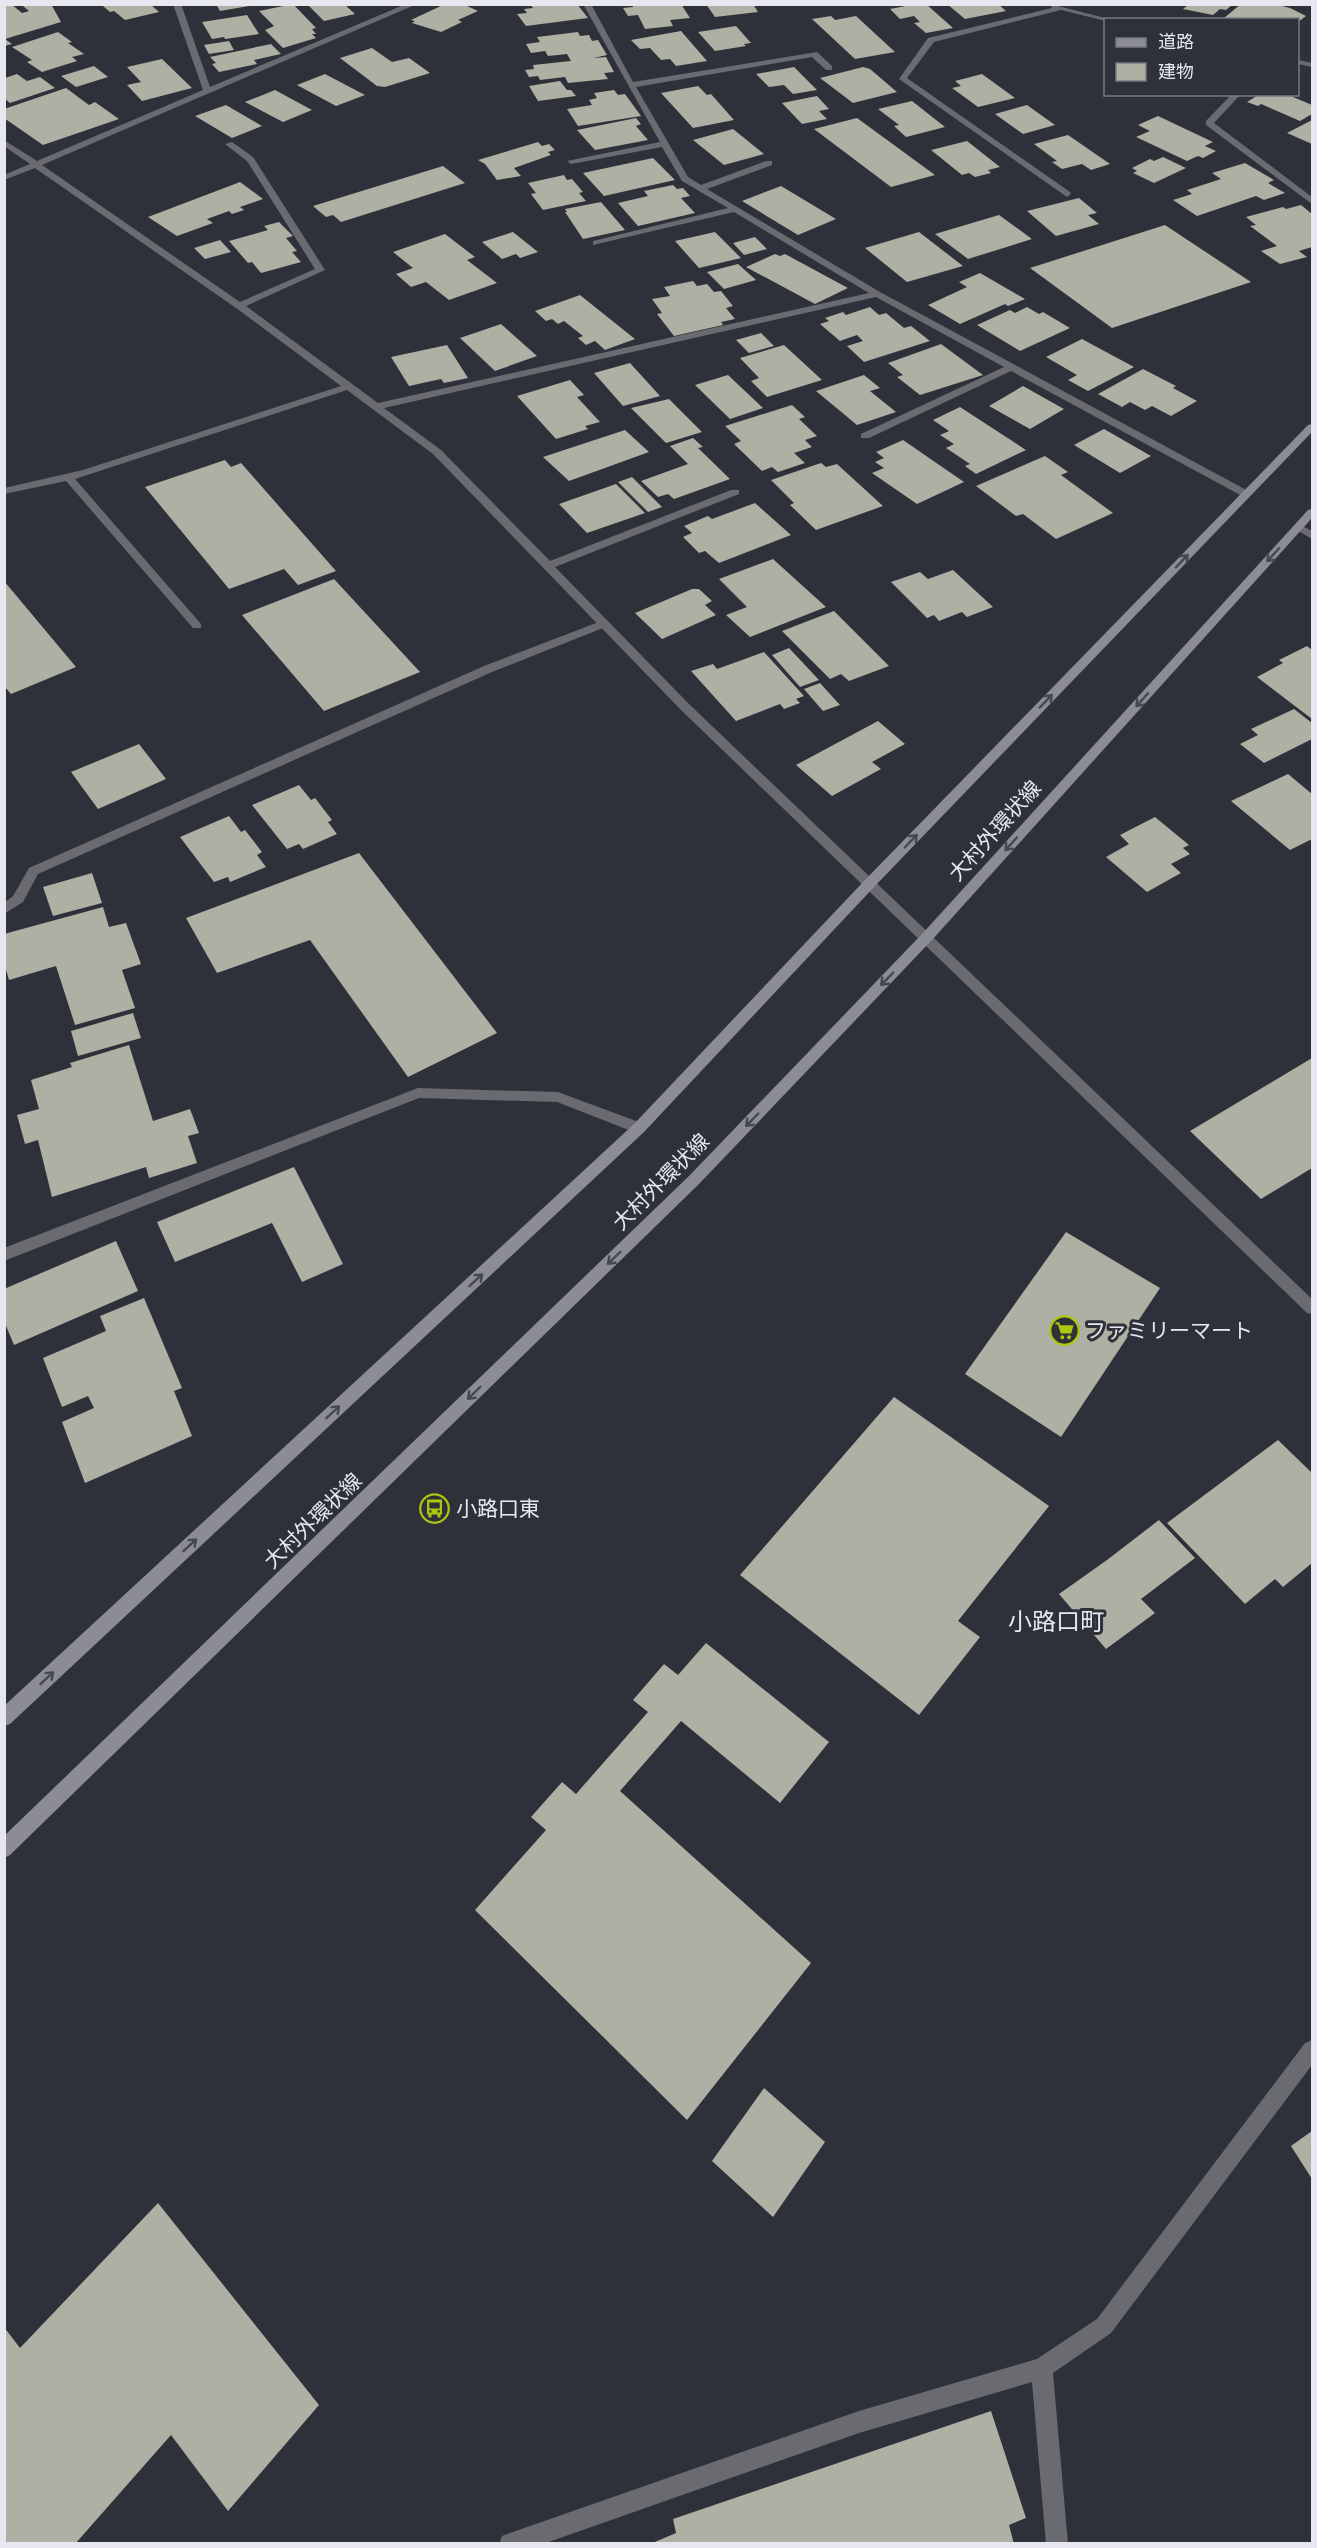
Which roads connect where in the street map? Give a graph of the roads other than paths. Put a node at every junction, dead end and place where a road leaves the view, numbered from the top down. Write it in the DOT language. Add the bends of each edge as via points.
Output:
graph roads {
  1 [pos="177,4"];
  2 [pos="414,4"];
  3 [pos="587,4"];
  4 [pos="1047,4"];
  5 [pos="1061,9"];
  6 [pos="1104,19"];
  7 [pos="829,68"];
  8 [pos="631,86"];
  9 [pos="208,92"];
  10 [pos="1235,96"];
  11 [pos="4,142"];
  12 [pos="229,144"];
  13 [pos="665,144"];
  14 [pos="571,161"];
  15 [pos="769,163"];
  16 [pos="37,165"];
  17 [pos="4,178"];
  18 [pos="701,188"];
  19 [pos="1067,194"];
  20 [pos="1312,201"];
  21 [pos="736,209"];
  22 [pos="596,243"];
  23 [pos="877,294"];
  24 [pos="239,306"];
  25 [pos="1011,367"];
  26 [pos="347,387"];
  27 [pos="375,407"];
  28 [pos="1312,427"];
  29 [pos="865,436"];
  30 [pos="68,477"];
  31 [pos="4,491"];
  32 [pos="735,492"];
  33 [pos="1246,494"];
  34 [pos="1312,512"];
  35 [pos="1299,527"];
  36 [pos="1312,536"];
  37 [pos="548,566"];
  38 [pos="604,624"];
  39 [pos="197,626"];
  40 [pos="870,883"];
  41 [pos="4,910"];
  42 [pos="927,937"];
  43 [pos="639,1128"];
  44 [pos="4,1255"];
  45 [pos="1312,1308"];
  46 [pos="4,1718"];
  47 [pos="4,1849"];
  48 [pos="1312,2050"];
  49 [pos="1042,2368"];
  50 [pos="510,2544"];
  51 [pos="1056,2544"];
  1 -- 9 [label="street"];
  2 -- 9 [label="street"];
  3 -- 8 [label="street"];
  4 -- 5 [label="street"];
  5 -- 6 [label="street"];
  5 -- 19 [label="street" via="932,40 903,79"];
  7 -- 8 [label="street" via="814,54"];
  8 -- 13 [label="street"];
  9 -- 16 [label="street"];
  10 -- 20 [label="street" via="1209,123"];
  11 -- 16 [label="street"];
  12 -- 24 [label="street" via="250,159 320,270"];
  13 -- 14 [label="street"];
  13 -- 18 [label="street" via="686,179"];
  15 -- 18 [label="street"];
  16 -- 17 [label="street"];
  16 -- 24 [label="street"];
  18 -- 21 [label="street"];
  21 -- 22 [label="street"];
  21 -- 23 [label="street"];
  23 -- 25 [label="street"];
  23 -- 27 [label="street"];
  24 -- 26 [label="street"];
  25 -- 29 [label="street"];
  25 -- 33 [label="street"];
  26 -- 27 [label="street"];
  26 -- 30 [label="street"];
  27 -- 37 [label="street" via="437,452"];
  28 -- 33 [label="main road"];
  30 -- 31 [label="street"];
  30 -- 39 [label="street"];
  32 -- 37 [label="street"];
  40 -- 33 [label="main road, one-way"];
  34 -- 35 [label="main road, 大村外環状線"];
  35 -- 36 [label="street"];
  35 -- 42 [label="main road, 大村外環状線, one-way"];
  37 -- 38 [label="street"];
  38 -- 40 [label="street"];
  38 -- 41 [label="street" via="488,669 33,871 18,899"];
  40 -- 42 [label="street"];
  40 -- 43 [label="main road"];
  42 -- 45 [label="street"];
  42 -- 47 [label="main road, 大村外環状線, one-way" via="694,1180"];
  43 -- 44 [label="street" via="558,1097 418,1093"];
  46 -- 43 [label="main road, one-way"];
  48 -- 49 [label="street" via="1104,2326"];
  49 -- 50 [label="street" via="859,2422"];
  49 -- 51 [label="street"];
}
